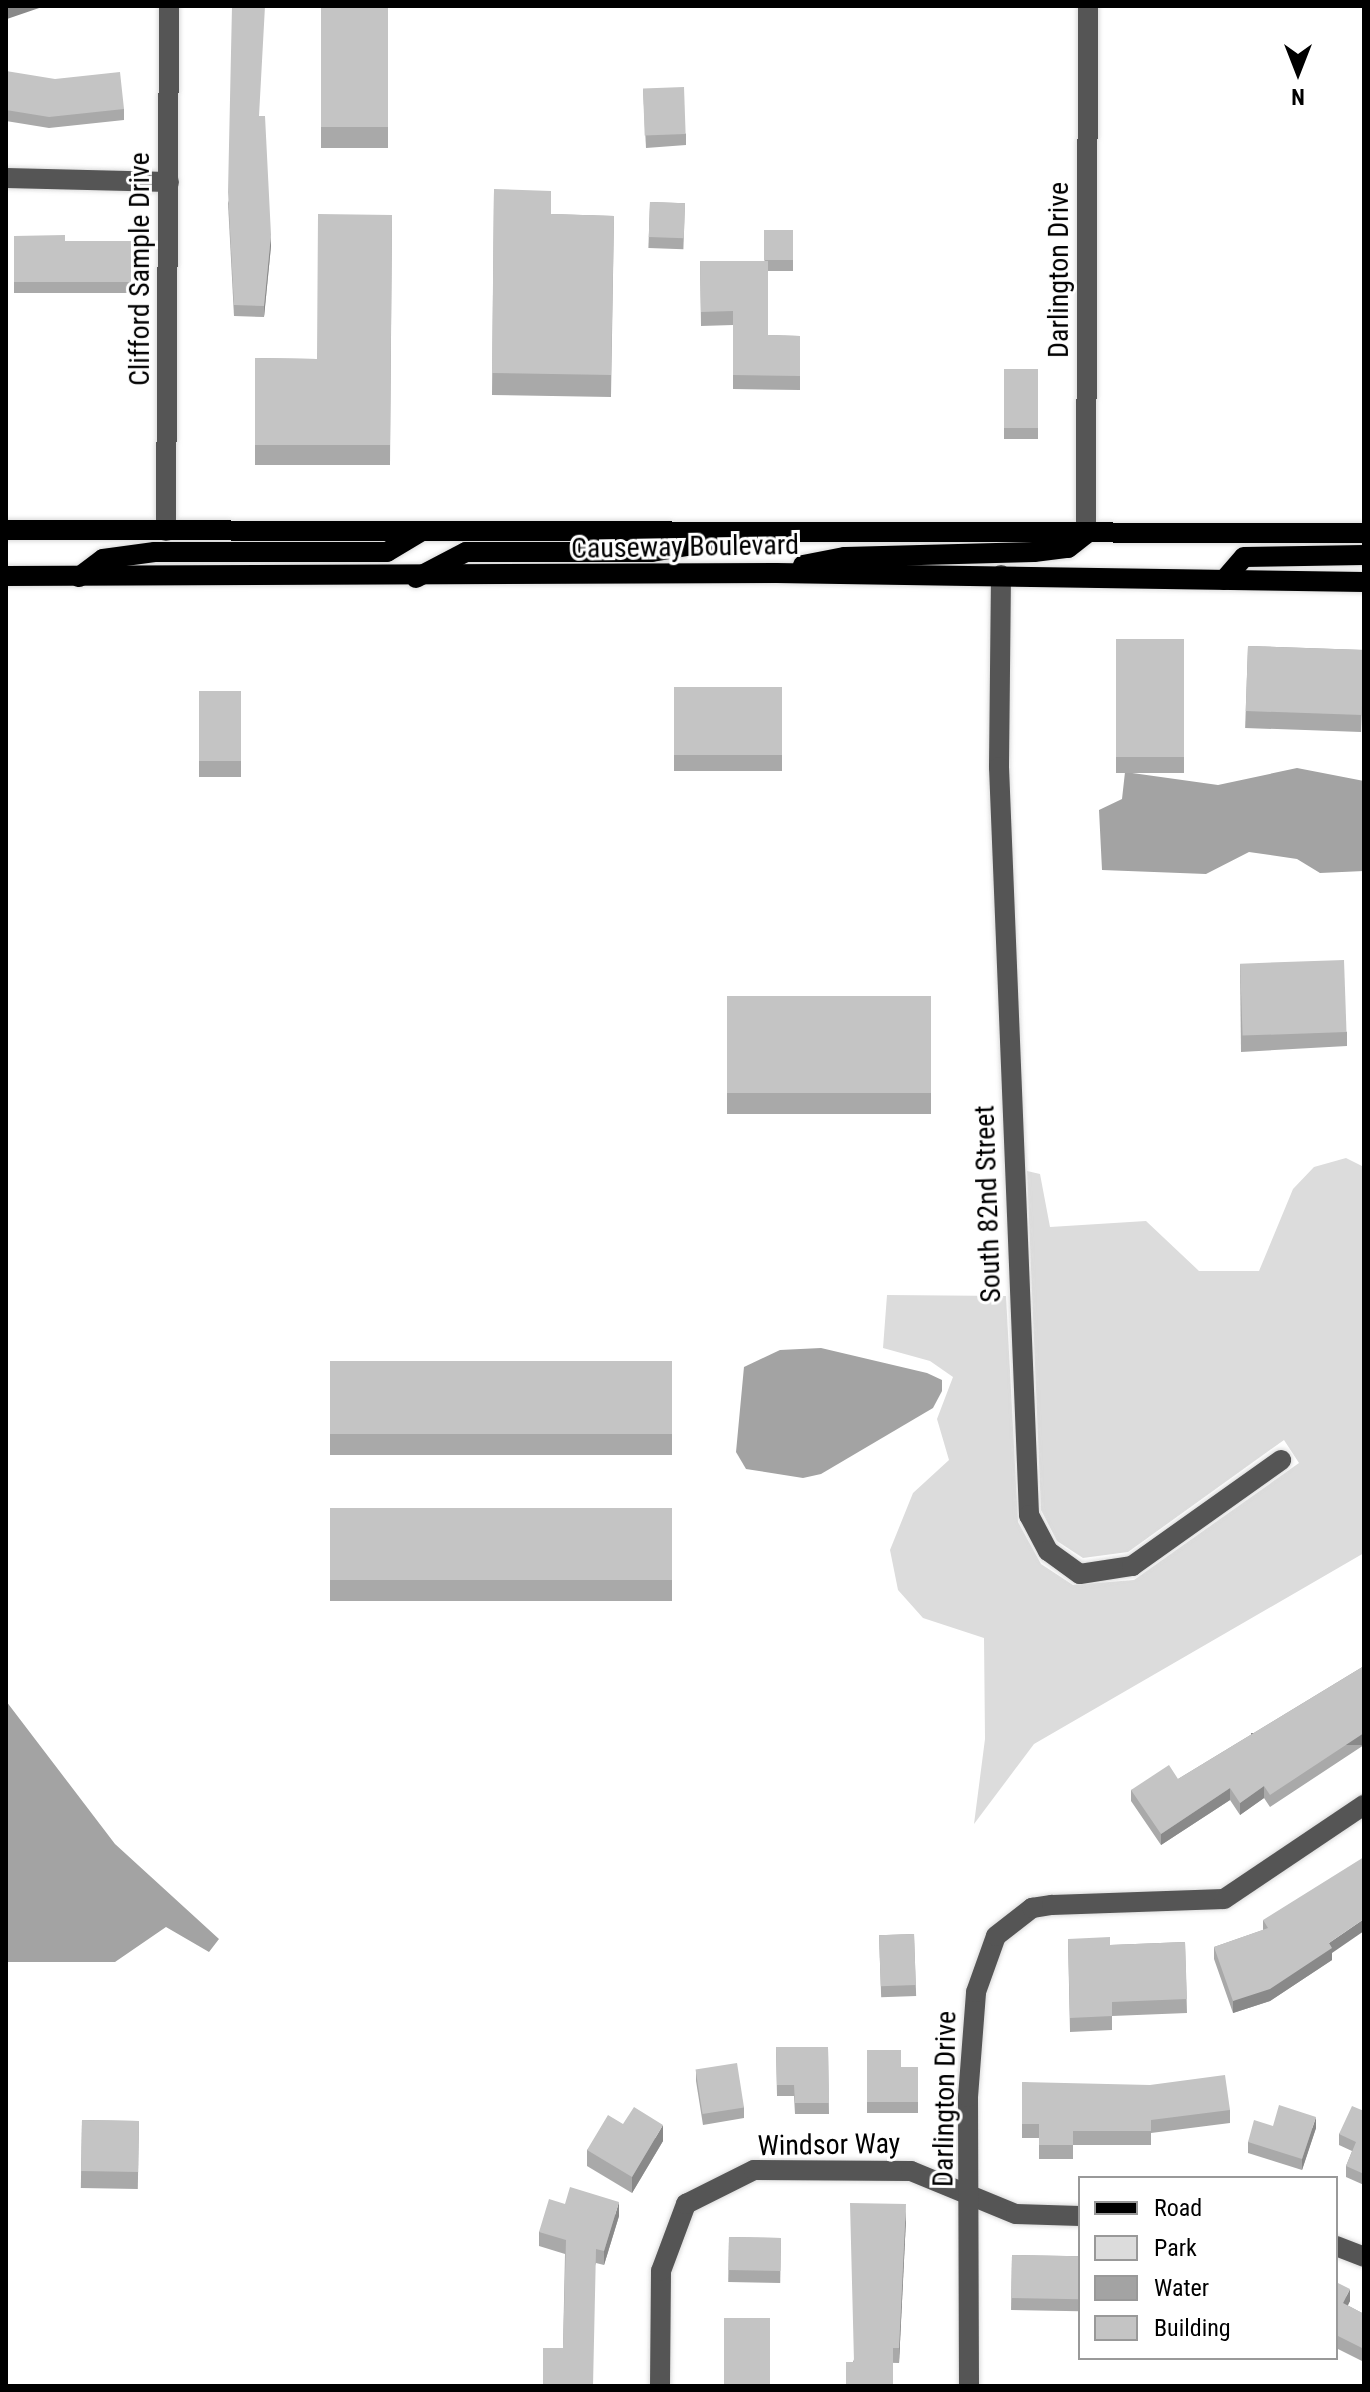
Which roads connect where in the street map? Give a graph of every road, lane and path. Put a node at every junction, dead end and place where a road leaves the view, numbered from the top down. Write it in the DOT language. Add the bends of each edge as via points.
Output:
graph roads {
  1 [pos="169,6"];
  2 [pos="1088,6"];
  3 [pos="6,178"];
  4 [pos="169,182"];
  5 [pos="6,530"];
  6 [pos="166,531"];
  7 [pos="420,532"];
  8 [pos="1364,533"];
  9 [pos="743,534"];
  10 [pos="1086,534"];
  11 [pos="1364,555"];
  12 [pos="776,573"];
  13 [pos="1001,575"];
  14 [pos="6,576"];
  15 [pos="79,577"];
  16 [pos="416,578"];
  17 [pos="1224,580"];
  18 [pos="1364,582"];
  19 [pos="1281,1460"];
  20 [pos="1364,1805"];
  21 [pos="970,2191"];
  22 [pos="1078,2216"];
  23 [pos="1338,2247"];
  24 [pos="1364,2257"];
  25 [pos="660,2386"];
  26 [pos="969,2386"];
  1 -- 4 [label="street, Clifford Sample Drive"];
  2 -- 10 [label="street, Darlington Drive"];
  3 -- 4 [label="street"];
  4 -- 6 [label="street, Clifford Sample Drive"];
  5 -- 6 [label="main road, Causeway Boulevard"];
  6 -- 7 [label="main road, Causeway Boulevard"];
  7 -- 9 [label="main road, Causeway Boulevard"];
  7 -- 15 [label="main road" via="387,552 155,552 103,559"];
  8 -- 10 [label="main road, Causeway Boulevard"];
  9 -- 10 [label="main road, Causeway Boulevard"];
  9 -- 16 [label="main road" via="652,552 466,552"];
  10 -- 12 [label="main road" via="1068,548 845,557"];
  11 -- 17 [label="main road" via="1244,557"];
  12 -- 13 [label="main road, Causeway Boulevard"];
  12 -- 16 [label="main road, Causeway Boulevard"];
  13 -- 17 [label="main road, Causeway Boulevard"];
  13 -- 19 [label="street, South 82nd Street" via="999,767 1029,1515 1048,1551 1080,1574 1132,1566"];
  14 -- 15 [label="main road, Causeway Boulevard"];
  15 -- 16 [label="main road, Causeway Boulevard"];
  17 -- 18 [label="main road, Causeway Boulevard"];
  20 -- 21 [label="street, Darlington Drive" via="1224,1899 1052,1905 1011,1920 996,1936 976,1992"];
  21 -- 22 [label="street, Windsor Way" via="1016,2214"];
  21 -- 25 [label="street, Windsor Way" via="911,2171 754,2170 686,2204 661,2271"];
  21 -- 26 [label="street, Darlington Drive"];
  23 -- 24 [label="street"];
}
